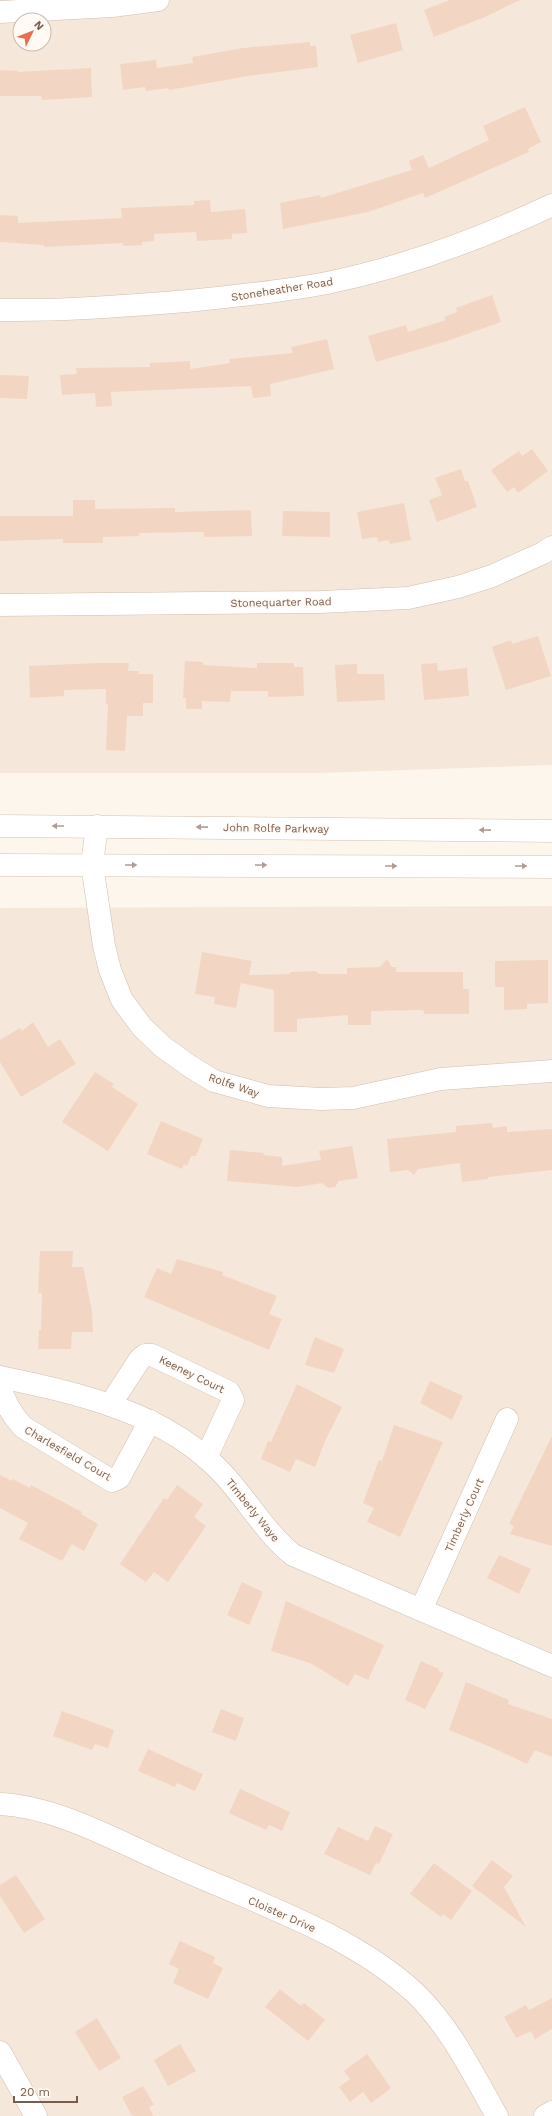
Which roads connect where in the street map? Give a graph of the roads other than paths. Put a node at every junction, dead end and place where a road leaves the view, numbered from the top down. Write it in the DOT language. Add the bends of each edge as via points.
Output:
graph roads {
  1 [pos="158,0"];
  2 [pos="0,12"];
  3 [pos="552,205"];
  4 [pos="0,310"];
  5 [pos="552,547"];
  6 [pos="0,604"];
  7 [pos="0,826"];
  8 [pos="97,826"];
  9 [pos="552,831"];
  10 [pos="0,864"];
  11 [pos="92,864"];
  12 [pos="552,866"];
  13 [pos="552,1071"];
  14 [pos="0,1376"];
  15 [pos="0,1386"];
  16 [pos="110,1405"];
  17 [pos="507,1419"];
  18 [pos="150,1421"];
  19 [pos="206,1458"];
  20 [pos="421,1610"];
  21 [pos="552,1666"];
  22 [pos="0,1804"];
  23 [pos="0,2052"];
  24 [pos="552,2112"];
  25 [pos="36,2116"];
  26 [pos="497,2116"];
  27 [pos="544,2116"];
  1 -- 2 [label="street" via="112,6"];
  3 -- 4 [label="street, Stoneheather Road" via="498,230 422,258 328,283 242,296 117,307"];
  5 -- 6 [label="street, Stonequarter Road" via="492,576 458,587 408,598 320,602"];
  8 -- 7 [label="street, John Rolfe Parkway, one-way"];
  9 -- 8 [label="street, John Rolfe Parkway, one-way"];
  8 -- 11 [label="street, Rolfe Way"];
  10 -- 11 [label="street"];
  11 -- 12 [label="street, one-way"];
  11 -- 13 [label="street, Rolfe Way" via="106,952 122,1000 142,1027 163,1047 214,1080 268,1096 321,1099 353,1098 441,1079"];
  14 -- 16 [label="street, Timberly Waye"];
  15 -- 18 [label="street, Charlesfield Court" via="3,1398 14,1418 23,1427 112,1481 119,1478"];
  16 -- 18 [label="street, Timberly Waye"];
  16 -- 19 [label="street, Keeney Court" via="140,1358 145,1355 152,1355 229,1392 233,1400"];
  17 -- 20 [label="street, Timberly Court"];
  18 -- 19 [label="street, Timberly Waye" via="182,1439"];
  19 -- 20 [label="street, Timberly Waye" via="224,1474 275,1540 293,1555"];
  20 -- 21 [label="street, Timberly Waye"];
  22 -- 26 [label="street, Cloister Drive" via="29,1807 80,1825 303,1923 361,1952 412,1991 442,2025"];
  23 -- 25 [label="street"];
  24 -- 27 [label="street"];
}
